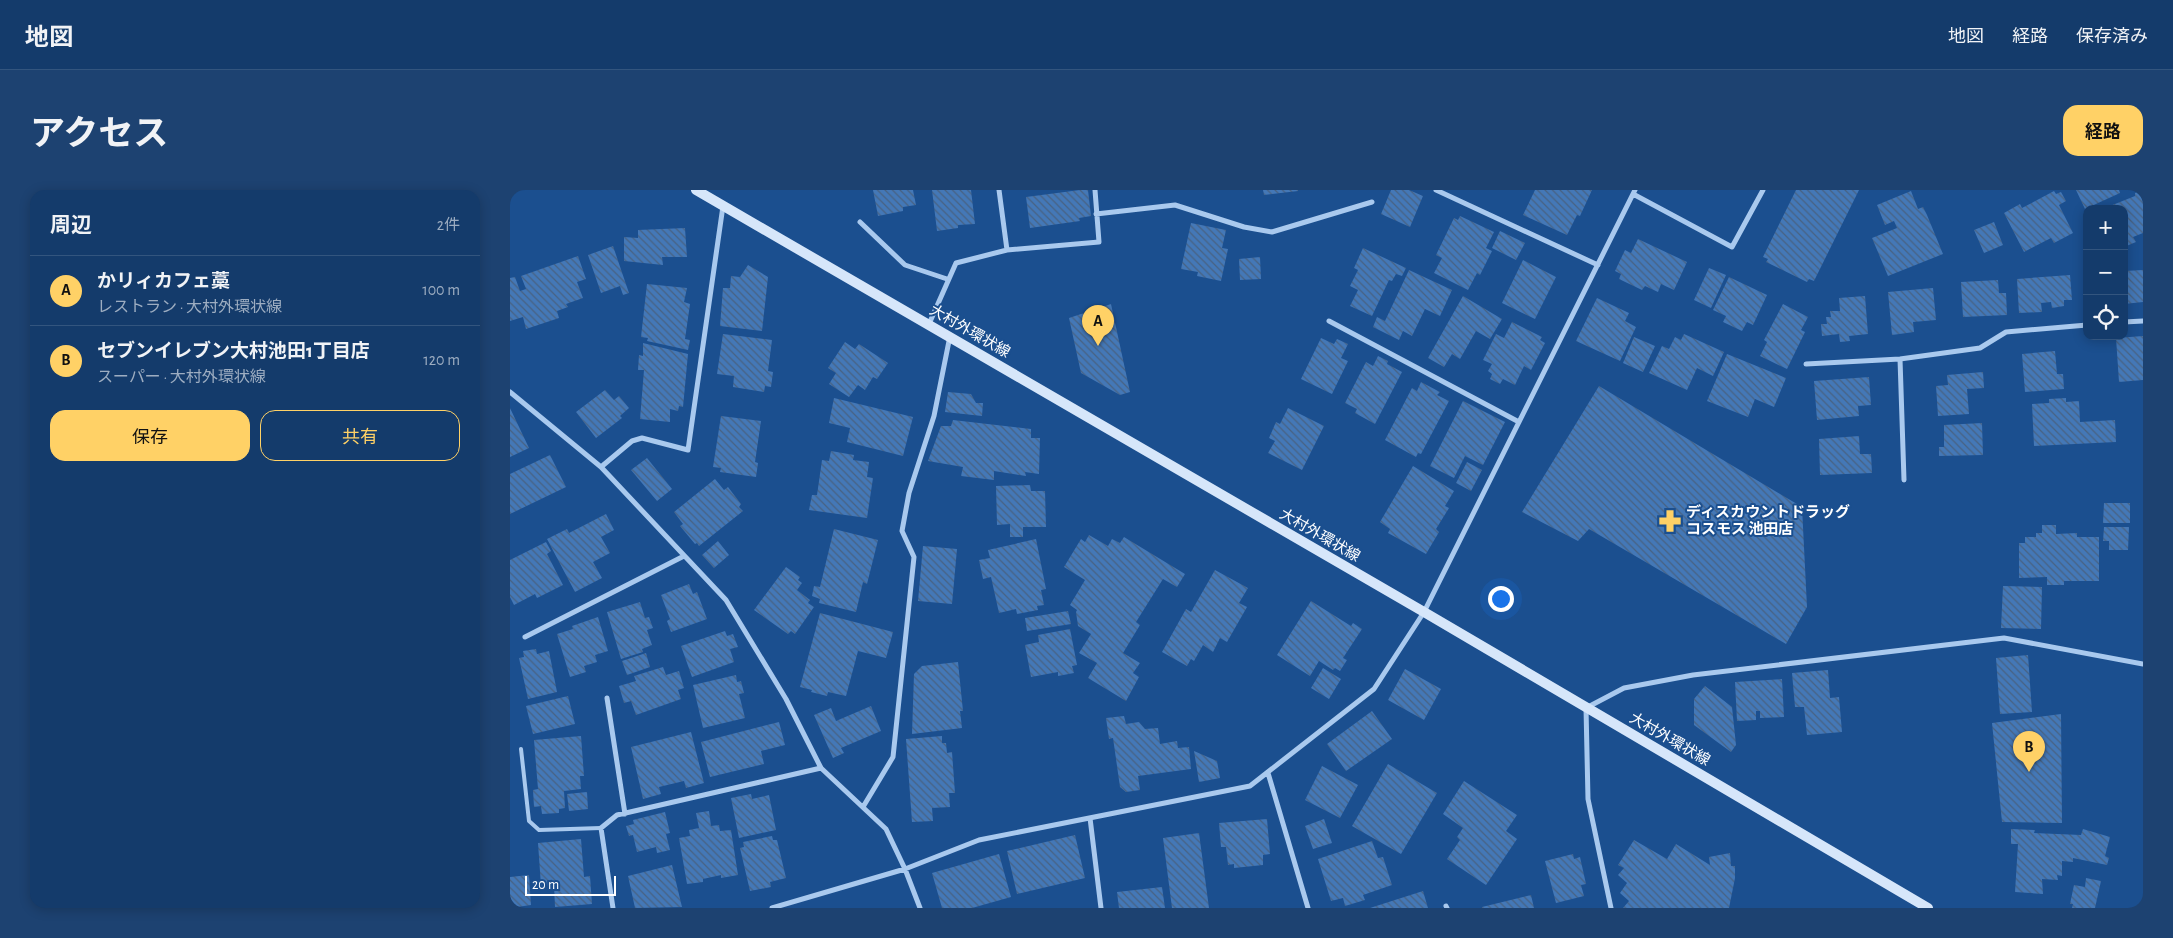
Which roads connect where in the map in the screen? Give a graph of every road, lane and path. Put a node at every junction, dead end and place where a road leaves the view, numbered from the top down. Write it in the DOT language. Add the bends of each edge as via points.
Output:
graph roads {
  1 [pos="696,190"];
  2 [pos="999,190"];
  3 [pos="1095,190"];
  4 [pos="1436,190"];
  5 [pos="1764,190"];
  6 [pos="1634,192"];
  7 [pos="1372,202"];
  8 [pos="723,206"];
  9 [pos="1096,214"];
  10 [pos="860,222"];
  11 [pos="1007,250"];
  12 [pos="1598,265"];
  13 [pos="947,279"];
  14 [pos="1329,321"];
  15 [pos="2143,321"];
  16 [pos="2128,322"];
  17 [pos="929,324"];
  18 [pos="2083,325"];
  19 [pos="950,336"];
  20 [pos="1900,359"];
  21 [pos="1806,364"];
  22 [pos="510,392"];
  23 [pos="1519,422"];
  24 [pos="601,467"];
  25 [pos="1904,480"];
  26 [pos="684,556"];
  27 [pos="1424,612"];
  28 [pos="525,637"];
  29 [pos="2143,664"];
  30 [pos="606,698"];
  31 [pos="1586,708"];
  32 [pos="521,749"];
  33 [pos="821,768"];
  34 [pos="1268,773"];
  35 [pos="863,807"];
  36 [pos="625,814"];
  37 [pos="1090,818"];
  38 [pos="601,828"];
  39 [pos="905,869"];
  40 [pos="613,908"];
  41 [pos="772,908"];
  42 [pos="920,908"];
  43 [pos="1101,908"];
  44 [pos="1308,908"];
  45 [pos="1611,908"];
  46 [pos="1928,908"];
  1 -- 8 [label="main road, 大村外環状線"];
  2 -- 11 [label="street"];
  3 -- 9 [label="street"];
  4 -- 12 [label="street"];
  5 -- 6 [label="street" via="1732,247"];
  6 -- 12 [label="street"];
  7 -- 9 [label="street" via="1272,232 1244,227 1175,205"];
  8 -- 17 [label="main road, 大村外環状線"];
  8 -- 24 [label="street" via="688,450 642,438 632,442"];
  9 -- 11 [label="street" via="1099,242"];
  10 -- 13 [label="street" via="905,265"];
  11 -- 13 [label="street" via="956,263"];
  12 -- 23 [label="street"];
  13 -- 17 [label="street"];
  14 -- 23 [label="street"];
  15 -- 16 [label="street"];
  17 -- 19 [label="main road, 大村外環状線"];
  18 -- 20 [label="street" via="2006,332 1980,348"];
  19 -- 27 [label="main road, 大村外環状線"];
  19 -- 35 [label="street" via="934,416 908,493 902,531 914,557 892,757"];
  20 -- 21 [label="street"];
  20 -- 25 [label="street"];
  22 -- 24 [label="street"];
  23 -- 27 [label="street"];
  24 -- 26 [label="street"];
  26 -- 28 [label="street"];
  26 -- 33 [label="street" via="726,600 786,699"];
  27 -- 31 [label="main road, 大村外環状線"];
  27 -- 34 [label="street" via="1374,689"];
  29 -- 31 [label="street" via="2004,638 1693,675 1624,688"];
  30 -- 36 [label="street"];
  31 -- 45 [label="street" via="1588,799"];
  31 -- 46 [label="main road, 大村外環状線"];
  32 -- 38 [label="lane" via="529,821 539,830"];
  33 -- 35 [label="street"];
  33 -- 36 [label="street"];
  34 -- 37 [label="street" via="1250,786"];
  34 -- 44 [label="street"];
  35 -- 39 [label="street" via="886,829"];
  36 -- 38 [label="street" via="617,815"];
  37 -- 39 [label="street" via="979,840"];
  37 -- 43 [label="street"];
  38 -- 40 [label="street"];
  39 -- 41 [label="street"];
  39 -- 42 [label="street"];
}
